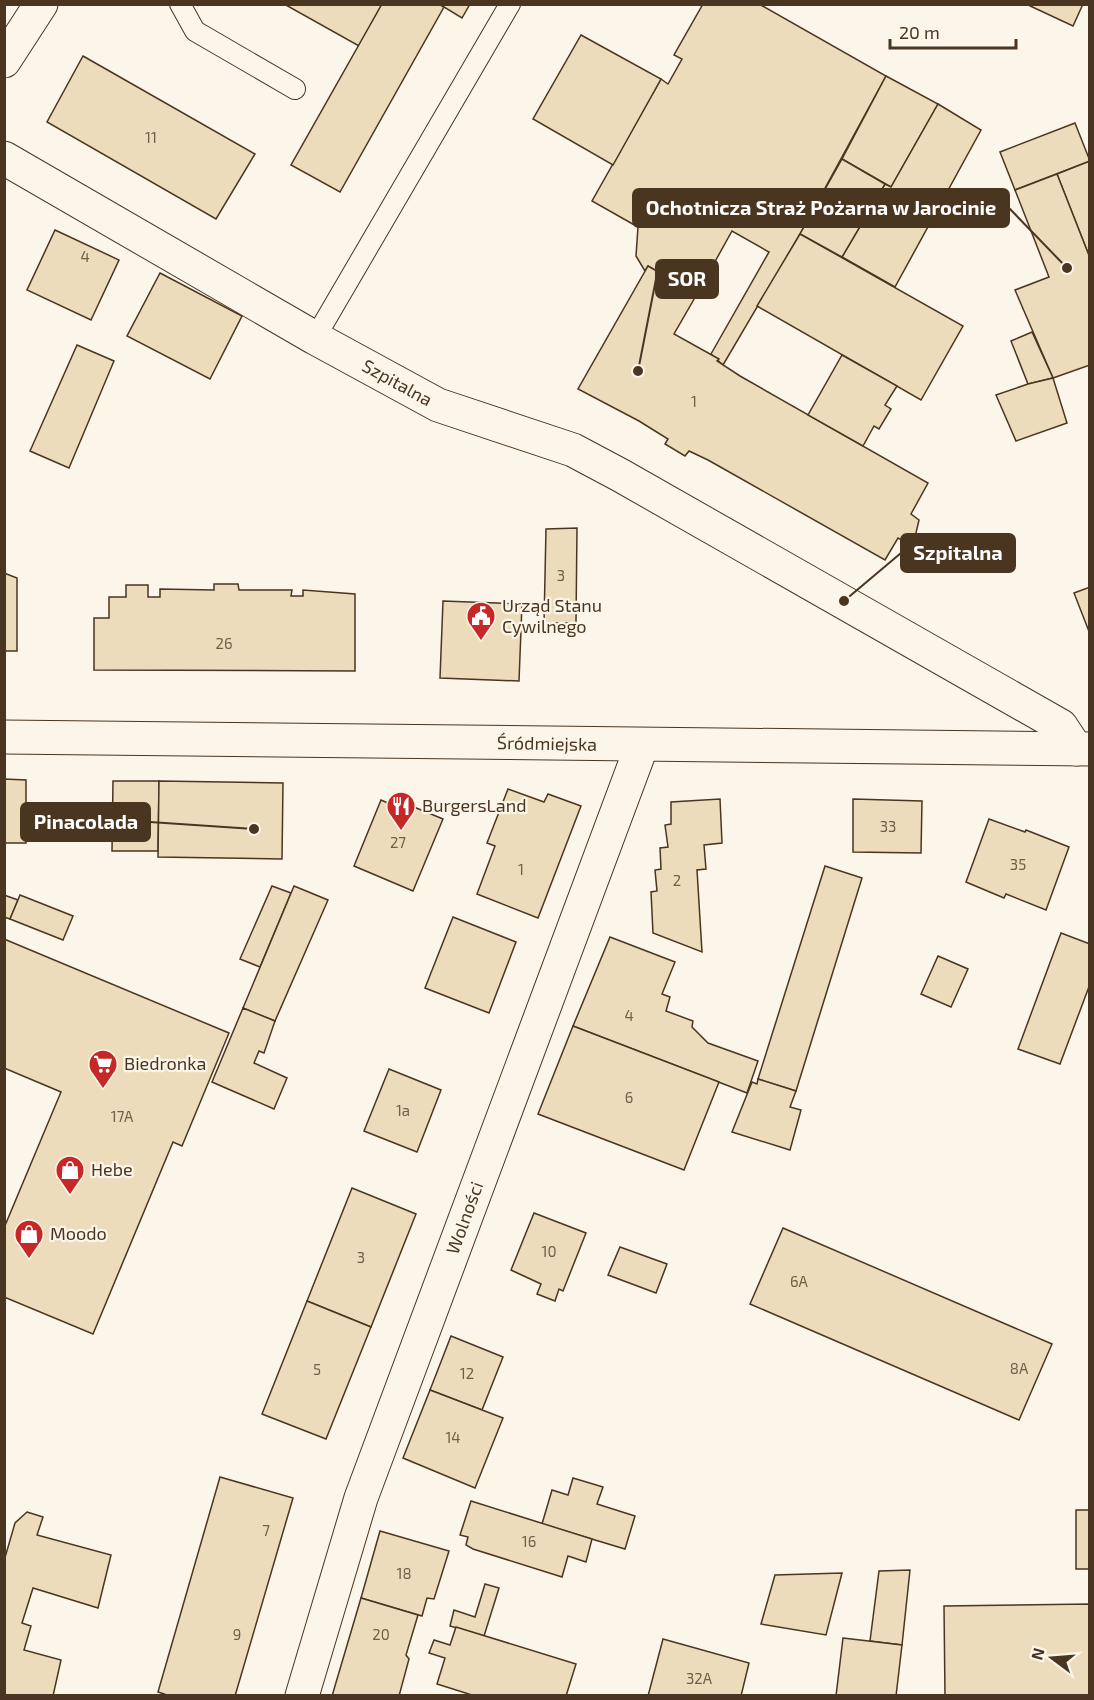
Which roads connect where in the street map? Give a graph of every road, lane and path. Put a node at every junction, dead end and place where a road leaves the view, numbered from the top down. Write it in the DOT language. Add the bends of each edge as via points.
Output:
graph roads {
  1 [pos="41,4"];
  2 [pos="180,4"];
  3 [pos="510,4"];
  4 [pos="4,61"];
  5 [pos="295,89"];
  6 [pos="4,158"];
  7 [pos="315,338"];
  8 [pos="4,736"];
  9 [pos="642,745"];
  10 [pos="1083,749"];
  11 [pos="302,1695"];
  1 -- 4 [label="street"];
  2 -- 5 [label="lane" via="195,31"];
  3 -- 7 [label="lane"];
  6 -- 7 [label="street, Szpitalna"];
  7 -- 10 [label="street, Szpitalna" via="438,405 586,456 1061,726"];
  8 -- 9 [label="street, Śródmiejska"];
  9 -- 10 [label="street, Śródmiejska"];
  9 -- 11 [label="street, Wolności" via="361,1498"];
}
